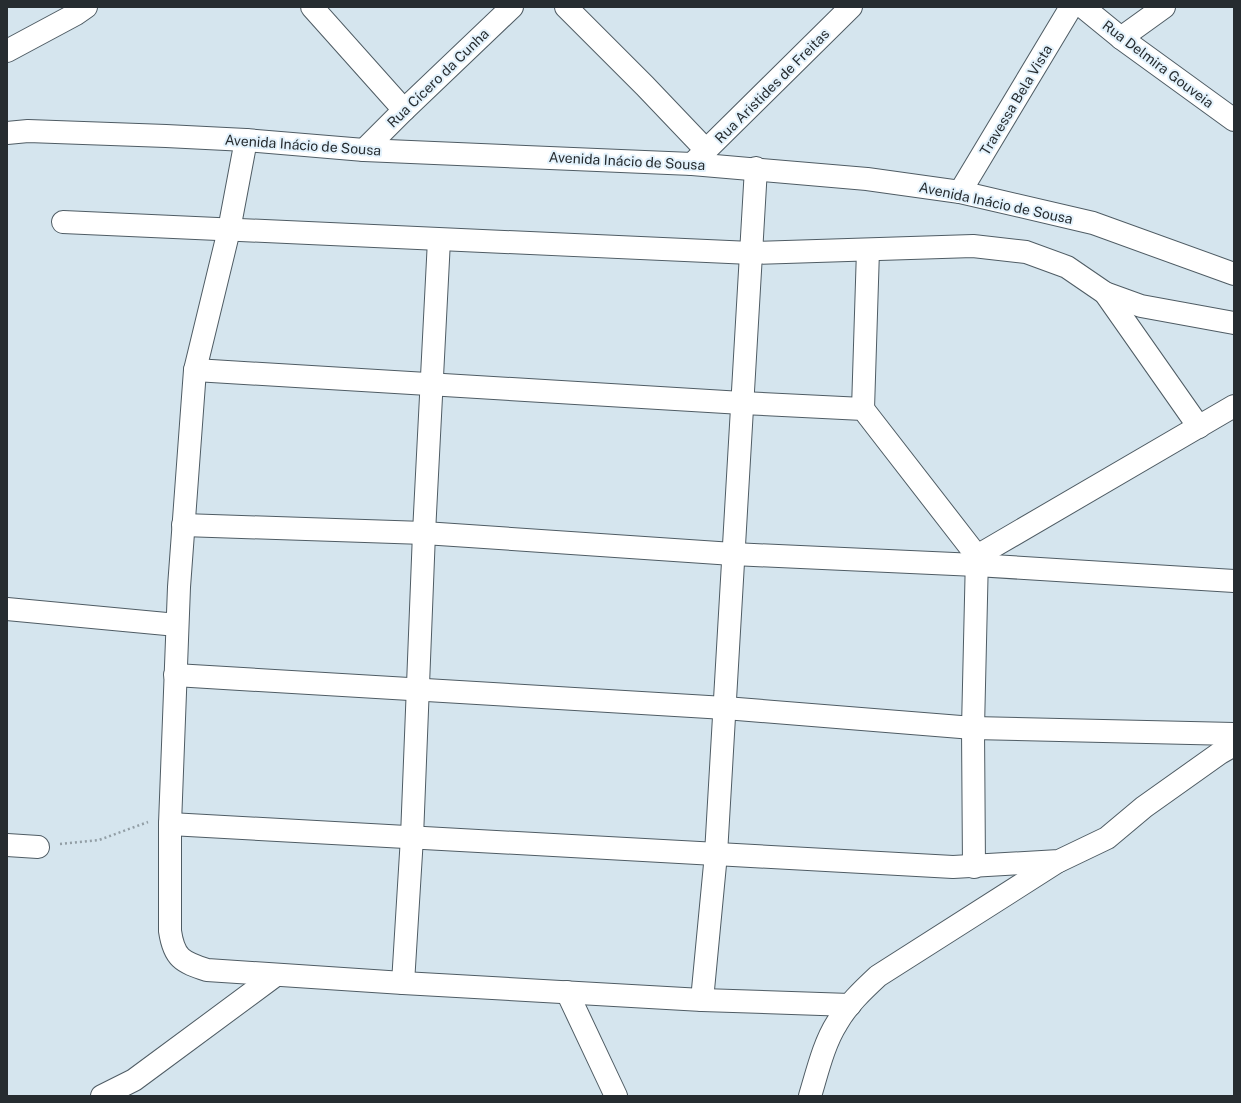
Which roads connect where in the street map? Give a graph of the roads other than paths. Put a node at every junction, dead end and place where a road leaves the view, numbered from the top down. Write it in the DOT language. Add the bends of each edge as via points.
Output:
graph roads {
  1 [pos="86,7"];
  2 [pos="312,7"];
  3 [pos="512,7"];
  4 [pos="566,7"];
  5 [pos="851,7"];
  6 [pos="1071,7"];
  7 [pos="1083,7"];
  8 [pos="1164,7"];
  9 [pos="1121,38"];
  10 [pos="7,51"];
  11 [pos="404,110"];
  12 [pos="1234,120"];
  13 [pos="7,133"];
  14 [pos="246,140"];
  15 [pos="364,150"];
  16 [pos="699,157"];
  17 [pos="756,168"];
  18 [pos="960,192"];
  19 [pos="62,222"];
  20 [pos="229,230"];
  21 [pos="439,240"];
  22 [pos="868,250"];
  23 [pos="750,253"];
  24 [pos="1234,274"];
  25 [pos="1105,293"];
  26 [pos="1234,323"];
  27 [pos="195,370"];
  28 [pos="431,385"];
  29 [pos="742,403"];
  30 [pos="1234,406"];
  31 [pos="863,409"];
  32 [pos="1198,427"];
  33 [pos="183,525"];
  34 [pos="424,533"];
  35 [pos="733,554"];
  36 [pos="976,561"];
  37 [pos="1234,581"];
  38 [pos="7,609"];
  39 [pos="177,625"];
  40 [pos="175,675"];
  41 [pos="418,690"];
  42 [pos="725,708"];
  43 [pos="973,728"];
  44 [pos="1234,734"];
  45 [pos="1234,745"];
  46 [pos="170,824"];
  47 [pos="412,837"];
  48 [pos="7,845"];
  49 [pos="38,847"];
  50 [pos="716,854"];
  51 [pos="1059,861"];
  52 [pos="974,867"];
  53 [pos="276,975"];
  54 [pos="403,983"];
  55 [pos="567,992"];
  56 [pos="702,1000"];
  57 [pos="850,1005"];
  58 [pos="102,1096"];
  59 [pos="616,1096"];
  60 [pos="810,1096"];
  1 -- 10 [label="street"];
  2 -- 11 [label="street"];
  3 -- 11 [label="street, Rua Cícero da Cunha"];
  4 -- 16 [label="street" via="650,91"];
  5 -- 16 [label="street, Rua Aristides de Freitas"];
  6 -- 18 [label="street, Travessa Bela Vista"];
  7 -- 9 [label="street, Rua Delmira Gouveia"];
  8 -- 9 [label="street"];
  9 -- 12 [label="street, Rua Delmira Gouveia"];
  11 -- 15 [label="street, Rua Cícero da Cunha"];
  13 -- 14 [label="street, Avenida Inácio de Sousa" via="35,131"];
  14 -- 15 [label="street, Avenida Inácio de Sousa"];
  14 -- 20 [label="street"];
  15 -- 16 [label="street, Avenida Inácio de Sousa"];
  16 -- 17 [label="street, Avenida Inácio de Sousa"];
  17 -- 18 [label="street, Avenida Inácio de Sousa" via="867,179"];
  17 -- 23 [label="street"];
  18 -- 24 [label="street, Avenida Inácio de Sousa" via="1093,223"];
  19 -- 20 [label="street"];
  20 -- 21 [label="street"];
  20 -- 27 [label="street"];
  21 -- 23 [label="street"];
  21 -- 28 [label="street"];
  22 -- 23 [label="street"];
  22 -- 25 [label="street" via="973,246 1026,252 1067,268"];
  22 -- 31 [label="street"];
  23 -- 29 [label="street"];
  25 -- 26 [label="street" via="1141,306"];
  25 -- 32 [label="street"];
  27 -- 28 [label="street"];
  27 -- 33 [label="street"];
  28 -- 29 [label="street"];
  28 -- 34 [label="street"];
  29 -- 31 [label="street"];
  29 -- 35 [label="street"];
  30 -- 32 [label="street"];
  31 -- 36 [label="street"];
  32 -- 36 [label="street"];
  33 -- 34 [label="street"];
  33 -- 39 [label="street"];
  34 -- 35 [label="street"];
  34 -- 41 [label="street"];
  35 -- 36 [label="street"];
  35 -- 42 [label="street"];
  36 -- 37 [label="street"];
  36 -- 43 [label="street"];
  38 -- 39 [label="street"];
  39 -- 40 [label="street"];
  40 -- 41 [label="street"];
  40 -- 46 [label="street"];
  41 -- 42 [label="street"];
  41 -- 47 [label="street"];
  42 -- 43 [label="street"];
  42 -- 50 [label="street"];
  43 -- 44 [label="street"];
  43 -- 52 [label="street"];
  45 -- 51 [label="street" via="1144,808 1107,838"];
  46 -- 47 [label="street"];
  46 -- 53 [label="street" via="170,931 177,954 189,964 207,970"];
  47 -- 50 [label="street"];
  47 -- 54 [label="street"];
  48 -- 49 [label="street"];
  50 -- 52 [label="street"];
  50 -- 56 [label="street"];
  51 -- 52 [label="street"];
  51 -- 57 [label="street" via="878,976"];
  53 -- 54 [label="street"];
  53 -- 58 [label="street" via="134,1080"];
  54 -- 55 [label="street"];
  55 -- 56 [label="street"];
  55 -- 59 [label="street"];
  56 -- 57 [label="street"];
  57 -- 60 [label="street" via="836,1023 828,1041"];
}
